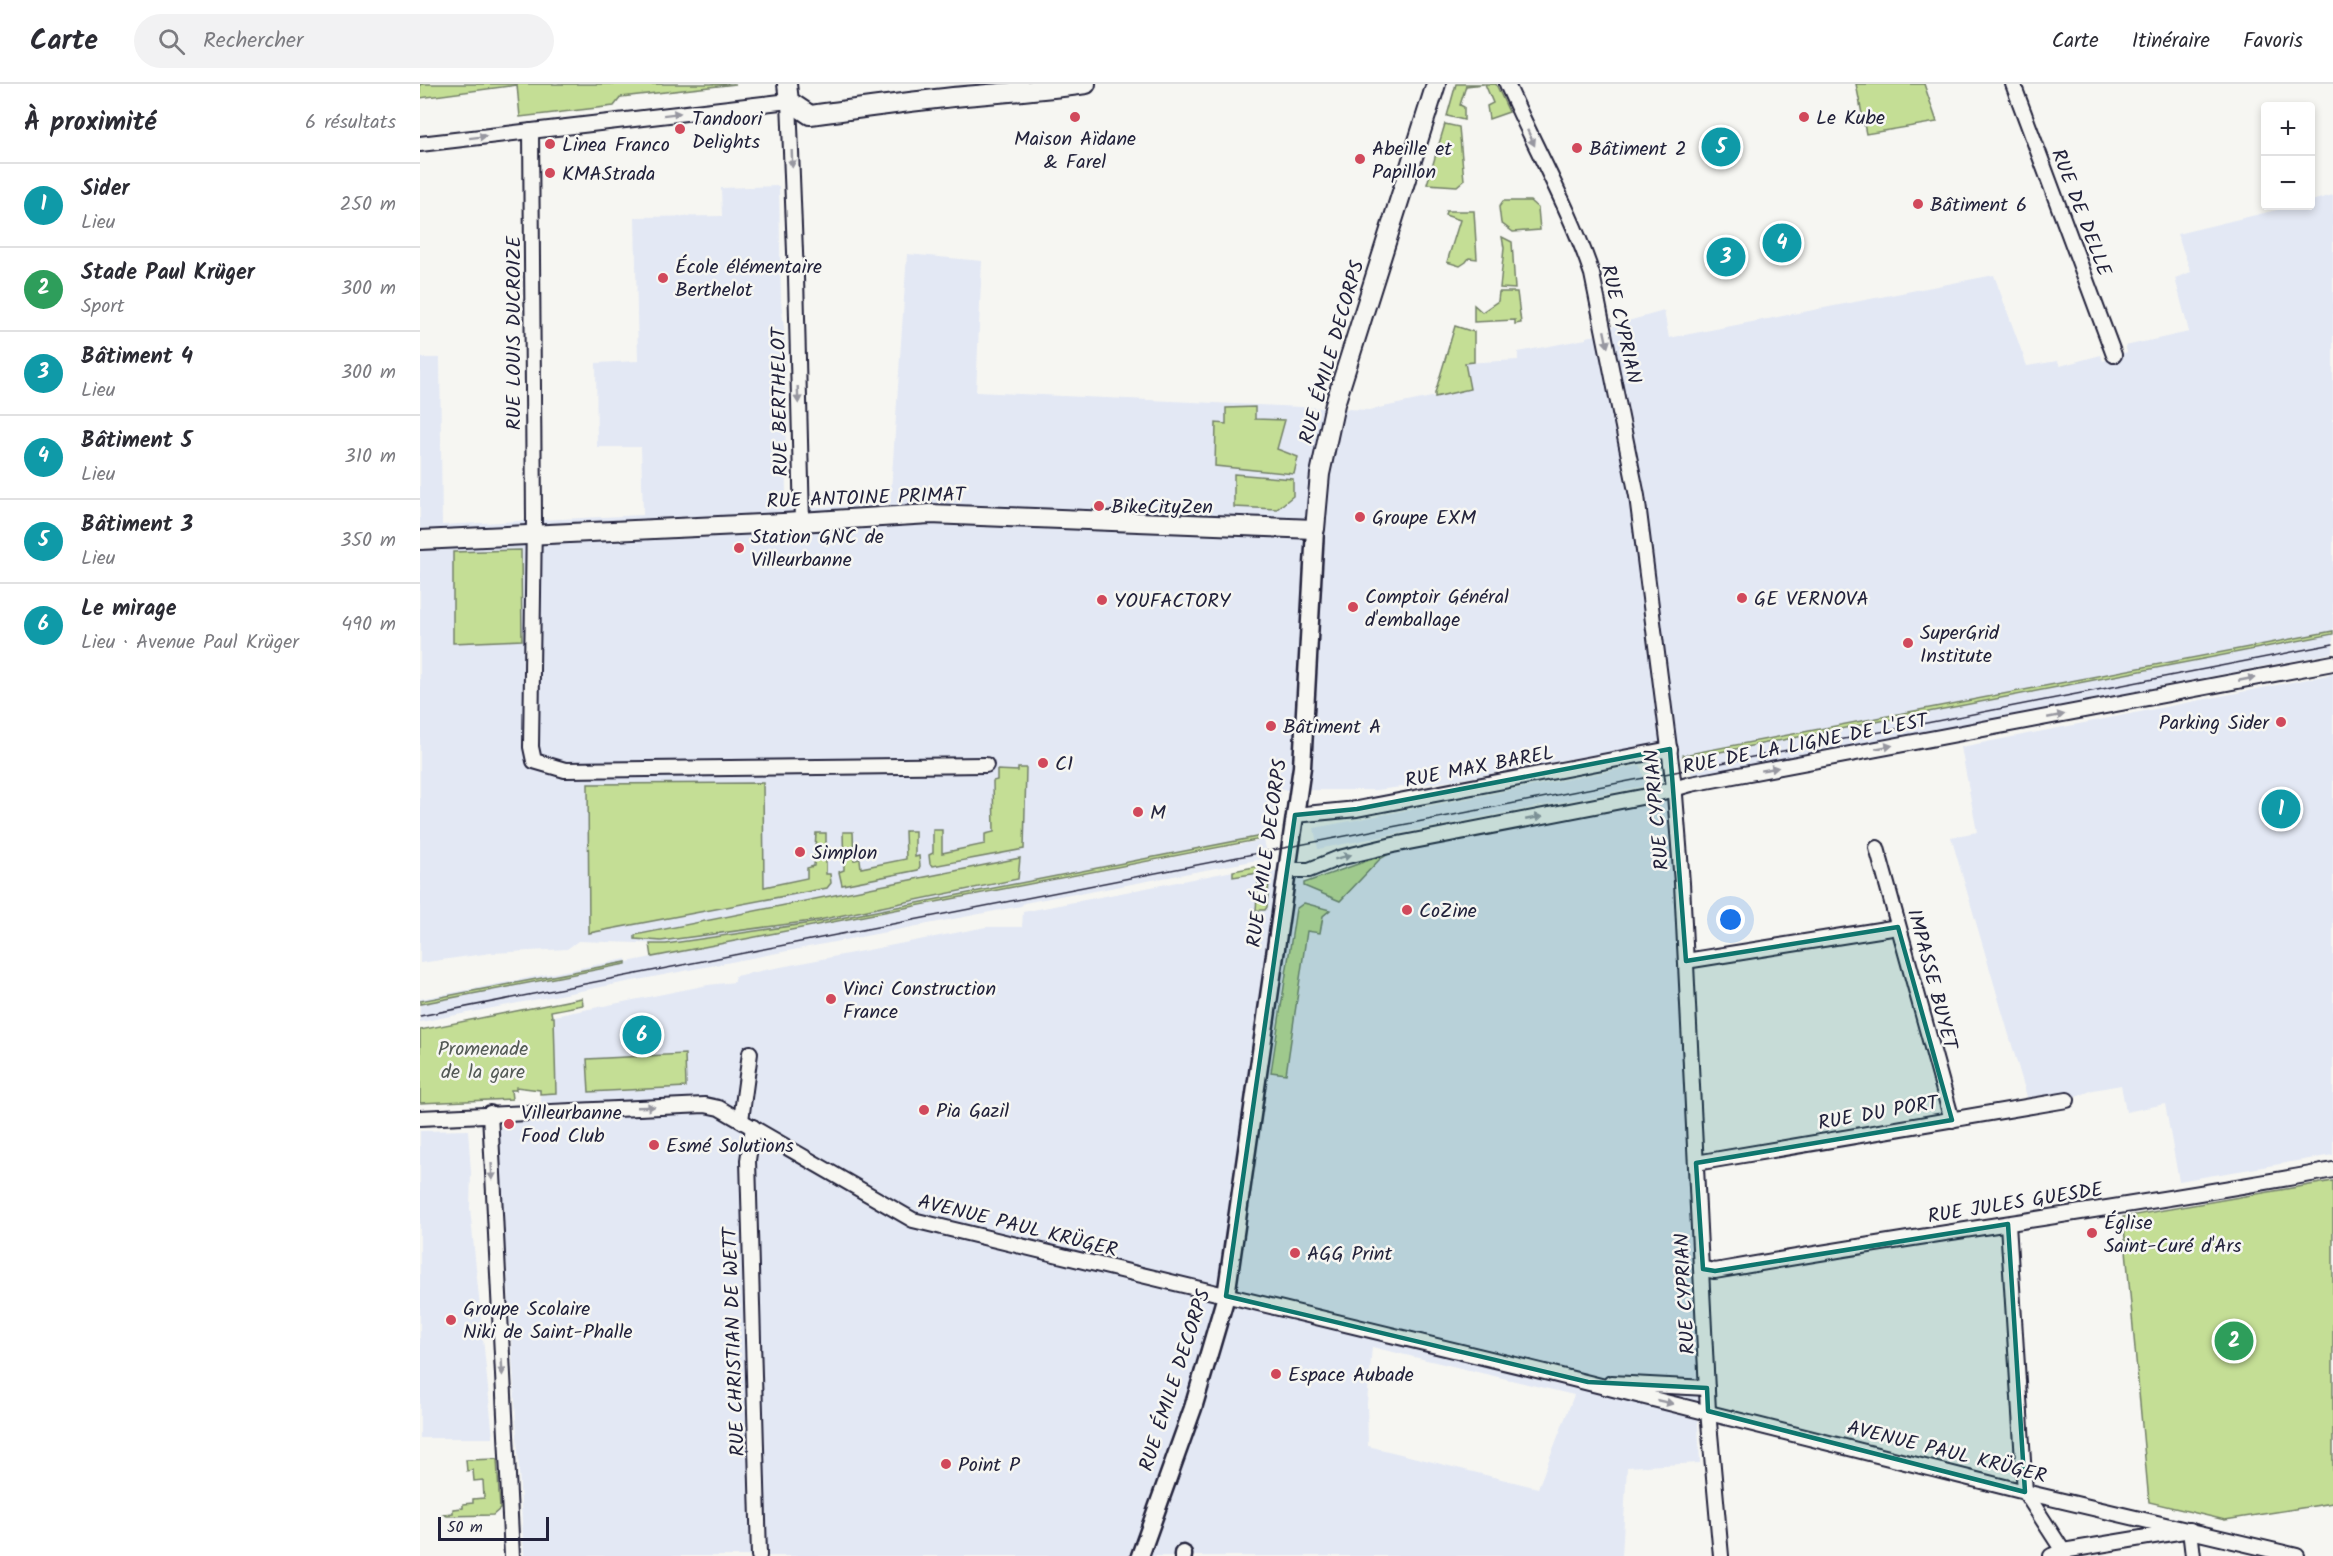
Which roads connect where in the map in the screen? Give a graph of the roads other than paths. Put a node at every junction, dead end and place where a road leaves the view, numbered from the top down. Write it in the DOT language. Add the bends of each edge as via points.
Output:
graph roads {
  1 [pos="1086,84"];
  2 [pos="1436,84"];
  3 [pos="1507,84"];
  4 [pos="2013,84"];
  5 [pos="788,92"];
  6 [pos="531,131"];
  7 [pos="420,144"];
  8 [pos="2114,355"];
  9 [pos="802,522"];
  10 [pos="1315,529"];
  11 [pos="534,534"];
  12 [pos="420,540"];
  13 [pos="2333,663"];
  14 [pos="1670,749"];
  15 [pos="986,765"];
  16 [pos="1675,789"];
  17 [pos="1295,815"];
  18 [pos="1877,848"];
  19 [pos="1287,870"];
  20 [pos="1898,927"];
  21 [pos="1686,961"];
  22 [pos="750,1053"];
  23 [pos="2067,1100"];
  24 [pos="489,1113"];
  25 [pos="420,1118"];
  26 [pos="1952,1120"];
  27 [pos="747,1124"];
  28 [pos="1696,1163"];
  29 [pos="2333,1170"];
  30 [pos="2008,1224"];
  31 [pos="1703,1269"];
  32 [pos="1226,1296"];
  33 [pos="1588,1382"];
  34 [pos="1707,1388"];
  35 [pos="1708,1412"];
  36 [pos="2025,1492"];
  37 [pos="2190,1530"];
  38 [pos="2060,1554"];
  39 [pos="512,1556"];
  40 [pos="759,1556"];
  41 [pos="1140,1556"];
  42 [pos="1721,1556"];
  43 [pos="2193,1556"];
  44 [pos="2297,1556"];
  1 -- 5 [label="main road" via="810,115"];
  2 -- 10 [label="main road, RUE ÉMILE DECORPS" via="1335,404 1320,474"];
  3 -- 14 [label="street, RUE CYPRIAN, one-way" via="1592,274 1637,496"];
  4 -- 8 [label="street, RUE DE DELLE"];
  6 -- 5 [label="street, one-way"];
  5 -- 9 [label="street, RUE BERTHELOT, one-way"];
  7 -- 6 [label="street, one-way"];
  6 -- 11 [label="street, RUE LOUIS DUCROIZE"];
  9 -- 10 [label="main road, RUE ANTOINE PRIMAT" via="930,514"];
  9 -- 11 [label="main road, RUE ANTOINE PRIMAT"];
  10 -- 17 [label="street, RUE ÉMILE DECORPS" via="1304,746"];
  11 -- 12 [label="main road, RUE ANTOINE PRIMAT"];
  11 -- 15 [label="street, RUE LOUIS DUCROIZE" via="534,761 566,770"];
  16 -- 13 [label="street, RUE DE LA LIGNE DE L'EST, one-way"];
  14 -- 16 [label="street, RUE CYPRIAN"];
  14 -- 17 [label="street, RUE MAX BAREL" via="1357,809"];
  19 -- 16 [label="street, RUE DE LA LIGNE DE L'EST, one-way" via="1309,870 1339,858 1394,845"];
  16 -- 21 [label="street, RUE CYPRIAN"];
  17 -- 19 [label="street, RUE ÉMILE DECORPS"];
  18 -- 20 [label="street, IMPASSE BUYET"];
  19 -- 32 [label="street, RUE ÉMILE DECORPS"];
  20 -- 21 [label="street"];
  20 -- 26 [label="street, IMPASSE BUYET"];
  21 -- 28 [label="street, RUE CYPRIAN"];
  22 -- 27 [label="street, RUE CHRISTIAN DE WETT"];
  23 -- 26 [label="street, RUE DU PORT"];
  24 -- 25 [label="street, AVENUE PAUL KRÜGER"];
  24 -- 27 [label="street, AVENUE PAUL KRÜGER, one-way" via="705,1105 719,1108"];
  24 -- 39 [label="street, one-way"];
  26 -- 28 [label="street, RUE DU PORT"];
  27 -- 32 [label="street, AVENUE PAUL KRÜGER" via="913,1220"];
  27 -- 40 [label="street, RUE CHRISTIAN DE WETT"];
  28 -- 31 [label="street, RUE CYPRIAN"];
  29 -- 30 [label="street, RUE JULES GUESDE"];
  30 -- 31 [label="street, RUE JULES GUESDE" via="1715,1271"];
  30 -- 36 [label="street"];
  31 -- 34 [label="street, RUE CYPRIAN"];
  32 -- 33 [label="street, AVENUE PAUL KRÜGER"];
  32 -- 41 [label="street, RUE ÉMILE DECORPS" via="1193,1408"];
  33 -- 34 [label="street, AVENUE PAUL KRÜGER"];
  33 -- 35 [label="street, AVENUE PAUL KRÜGER, one-way"];
  34 -- 35 [label="street, RUE CYPRIAN"];
  35 -- 36 [label="street, AVENUE PAUL KRÜGER"];
  35 -- 42 [label="street, RUE CYPRIAN"];
  36 -- 37 [label="street, AVENUE PAUL KRÜGER"];
  36 -- 38 [label="street"];
  37 -- 38 [label="street"];
  37 -- 43 [label="street"];
  37 -- 44 [label="street, AVENUE PAUL KRÜGER"];
}
